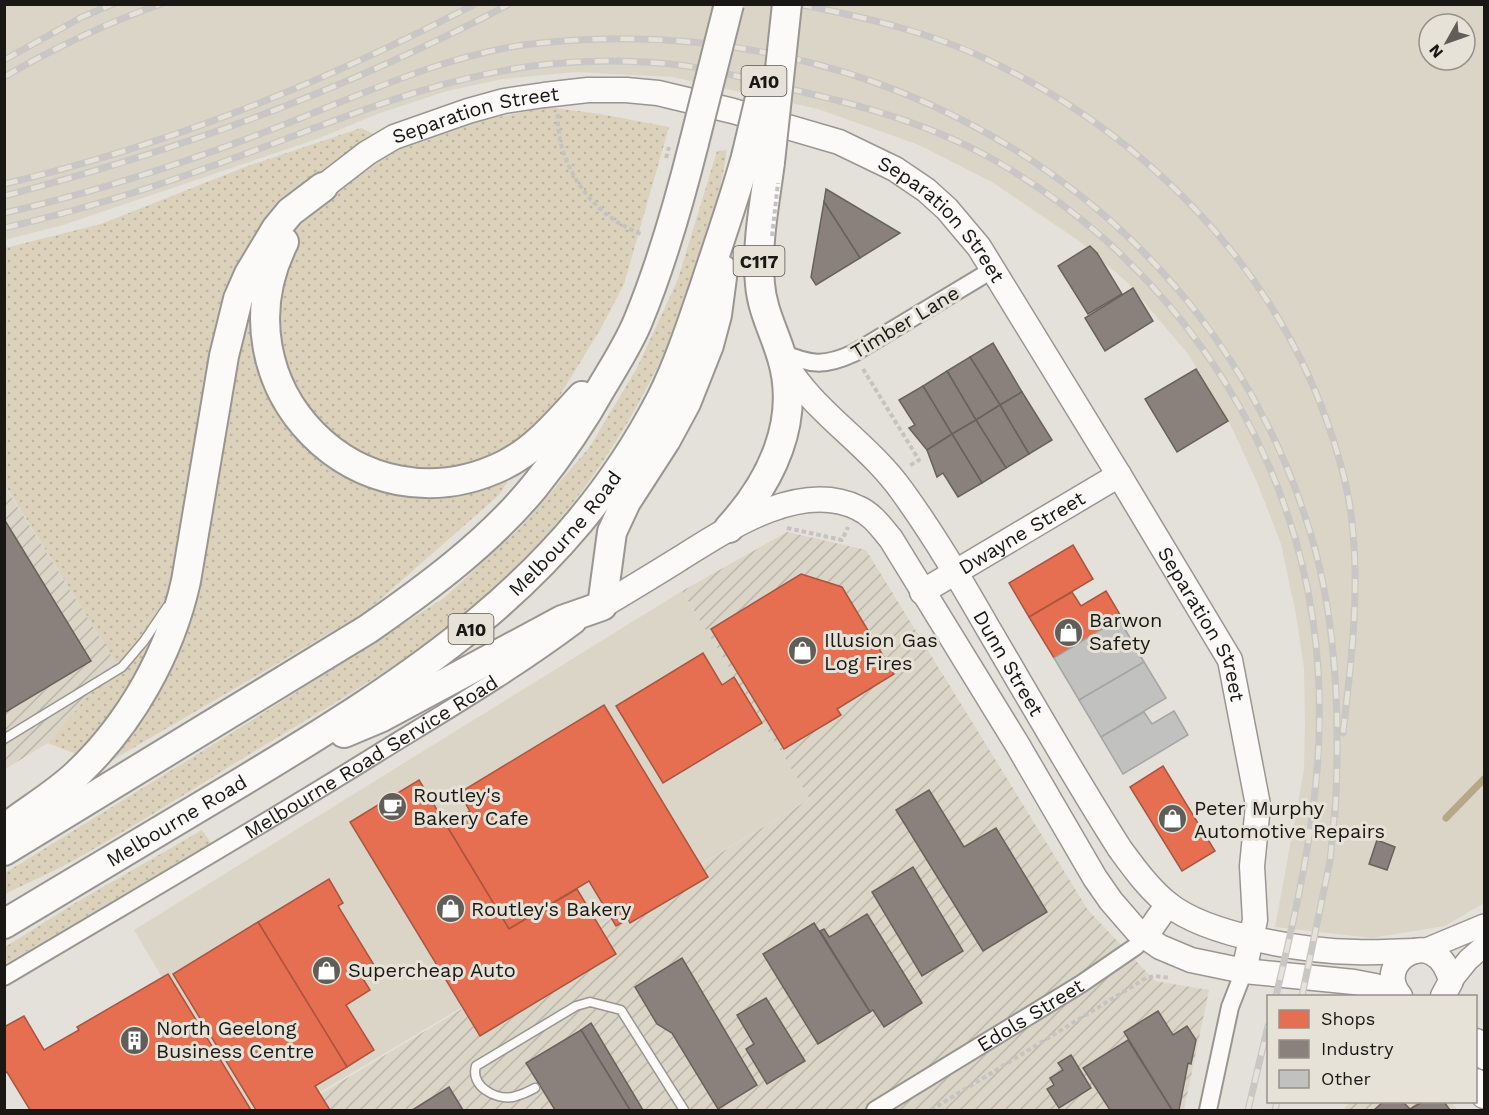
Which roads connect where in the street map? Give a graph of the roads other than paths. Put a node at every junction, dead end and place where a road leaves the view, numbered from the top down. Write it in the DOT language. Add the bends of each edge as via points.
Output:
graph roads {
  1 [pos="729,4"];
  2 [pos="782,4"];
  3 [pos="787,4"];
  4 [pos="758,160"];
  5 [pos="323,187"];
  6 [pos="731,208"];
  7 [pos="992,270"];
  8 [pos="637,323"];
  9 [pos="781,355"];
  10 [pos="1119,475"];
  11 [pos="729,528"];
  12 [pos="956,573"];
  13 [pos="187,576"];
  14 [pos="922,592"];
  15 [pos="602,606"];
  16 [pos="4,739"];
  17 [pos="276,761"];
  18 [pos="4,829"];
  19 [pos="4,851"];
  20 [pos="1168,904"];
  21 [pos="4,924"];
  22 [pos="1485,925"];
  23 [pos="1252,937"];
  24 [pos="1145,938"];
  25 [pos="1485,946"];
  26 [pos="1420,950"];
  27 [pos="1244,971"];
  28 [pos="4,977"];
  29 [pos="1449,990"];
  30 [pos="1397,995"];
  31 [pos="1398,995"];
  32 [pos="1477,1043"];
  33 [pos="1485,1057"];
  34 [pos="1477,1083"];
  35 [pos="535,1088"];
  36 [pos="1485,1096"];
  37 [pos="684,1110"];
  38 [pos="875,1110"];
  39 [pos="1208,1110"];
  1 -- 8 [label="highway, A10, bridge" via="662,257"];
  2 -- 4 [label="highway, Melbourne Road / A10, bridge"];
  3 -- 4 [label="highway, C117, bridge"];
  4 -- 6 [label="highway, Melbourne Road / A10"];
  4 -- 9 [label="highway, C117" via="762,305"];
  5 -- 7 [label="main road, Separation Street" via="394,137 468,111 504,101 588,90 658,93 839,142 895,169 947,209"];
  5 -- 8 [label="highway" via="288,233 276,259 268,283 266,338 279,387 294,411 326,447 371,473 409,482 436,483 459,481 505,465 562,418"];
  5 -- 13 [label="highway" via="290,212 276,229 238,299 224,356"];
  6 -- 15 [label="highway" via="717,315 709,345 686,403 617,520 610,542"];
  6 -- 17 [label="highway, Melbourne Road / A10" via="662,398 611,482 584,517 529,578 461,637 399,683"];
  7 -- 9 [label="street, Timber Lane" via="836,362 820,364"];
  7 -- 10 [label="main road, Separation Street"];
  8 -- 19 [label="highway, A10" via="559,456 496,527 459,561 368,629"];
  9 -- 11 [label="highway" via="788,395 783,440 772,468"];
  9 -- 12 [label="main road, Dunn Street / C117" via="814,402 891,476"];
  10 -- 12 [label="main road, Dwayne Street"];
  10 -- 23 [label="main road, Separation Street" via="1234,672 1258,805 1252,866"];
  11 -- 14 [label="main road, Dunn Street" via="792,503 831,501 857,507 886,532"];
  11 -- 15 [label="main road, Melbourne Road Service Road"];
  12 -- 14 [label="main road, Dwayne Street"];
  12 -- 20 [label="main road, Dunn Street / C117" via="1120,849"];
  13 -- 16 [label="lane" via="122,667"];
  13 -- 18 [label="highway" via="180,608 158,662 123,721 75,775"];
  14 -- 24 [label="main road, Dunn Street" via="1095,878 1127,922"];
  15 -- 17 [label="highway" via="562,620 382,717"];
  15 -- 28 [label="street, Melbourne Road Service Road" via="497,680"];
  17 -- 21 [label="highway, Melbourne Road / A10"];
  20 -- 23 [label="main road, Dunn Street / C117" via="1200,923"];
  20 -- 24 [label="main road, Edols Street"];
  22 -- 26 [label="street"];
  23 -- 26 [label="main road, C117" via="1331,950"];
  23 -- 27 [label="main road"];
  24 -- 27 [label="main road, Dunn Street" via="1191,960"];
  24 -- 38 [label="street, Edols Street" via="1081,984"];
  25 -- 29 [label="street" via="1468,960"];
  26 -- 29 [label="main road" via="1440,957"];
  26 -- 31 [label="main road" via="1400,959 1395,967 1393,984"];
  27 -- 30 [label="main road" via="1354,982"];
  27 -- 39 [label="street" via="1230,1007"];
  32 -- 33 [label="main road"];
  34 -- 36 [label="main road"];
  35 -- 37 [label="lane" via="502,1097 484,1090 478,1083 476,1066 576,1006 590,1002 621,1010"];
}
